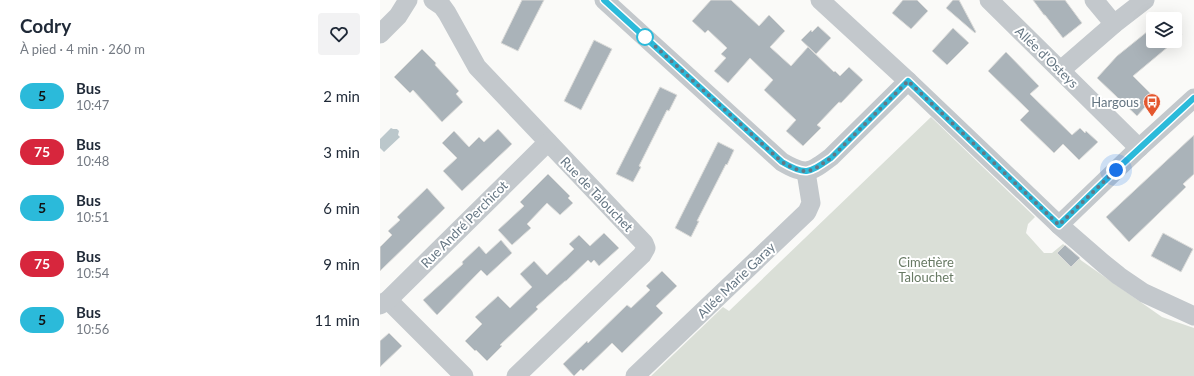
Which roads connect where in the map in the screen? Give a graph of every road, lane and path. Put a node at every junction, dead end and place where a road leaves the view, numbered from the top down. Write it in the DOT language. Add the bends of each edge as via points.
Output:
graph roads {
  1 [pos="408,0"];
  2 [pos="604,0"];
  3 [pos="820,0"];
  4 [pos="989,0"];
  5 [pos="1094,0"];
  6 [pos="1145,0"];
  7 [pos="438,2"];
  8 [pos="1114,24"];
  9 [pos="380,34"];
  10 [pos="1061,70"];
  11 [pos="908,81"];
  12 [pos="1194,98"];
  13 [pos="548,142"];
  14 [pos="1139,148"];
  15 [pos="806,172"];
  16 [pos="1059,225"];
  17 [pos="384,302"];
  18 [pos="1194,316"];
  19 [pos="464,376"];
  20 [pos="516,376"];
  21 [pos="635,376"];
  1 -- 9 [label="street" via="398,16"];
  2 -- 15 [label="street" via="782,162 795,170"];
  3 -- 11 [label="street"];
  4 -- 10 [label="street, Allée d'Osteys"];
  5 -- 8 [label="street"];
  6 -- 8 [label="street"];
  7 -- 13 [label="street, Rue de Talouchet" via="477,67"];
  8 -- 10 [label="street"];
  10 -- 14 [label="street, Allée d'Osteys"];
  11 -- 15 [label="street" via="831,158"];
  11 -- 16 [label="street"];
  12 -- 14 [label="street"];
  13 -- 17 [label="street, Rue André Perchicot"];
  13 -- 20 [label="street, Rue de Talouchet" via="646,248 642,255"];
  14 -- 16 [label="street"];
  15 -- 21 [label="street, Allée Marie Garay" via="811,203 807,212"];
  16 -- 18 [label="street" via="1118,276 1144,293"];
  17 -- 19 [label="street"];
}
